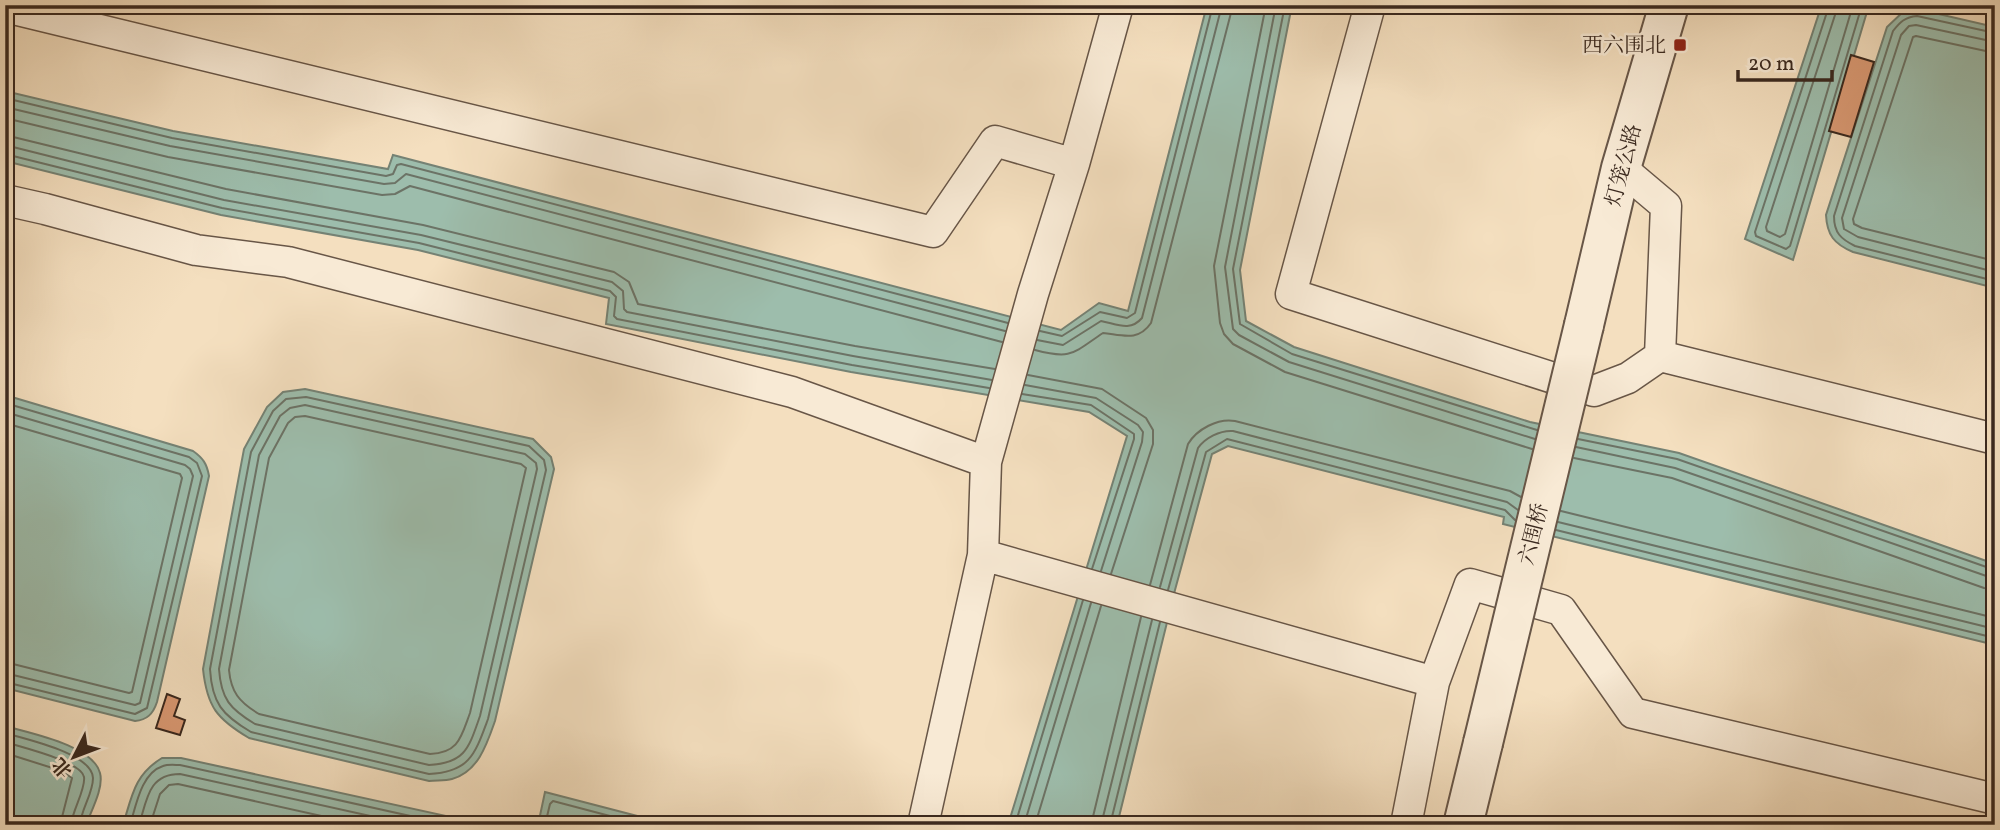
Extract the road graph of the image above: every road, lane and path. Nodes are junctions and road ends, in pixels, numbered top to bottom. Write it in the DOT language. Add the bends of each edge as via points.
graph roads {
  1 [pos="1118,5"];
  2 [pos="1370,5"];
  3 [pos="1669,5"];
  4 [pos="5,7"];
  5 [pos="1074,164"];
  6 [pos="1621,168"];
  7 [pos="5,201"];
  8 [pos="1584,325"];
  9 [pos="1660,356"];
  10 [pos="1995,439"];
  11 [pos="986,462"];
  12 [pos="983,555"];
  13 [pos="1434,682"];
  14 [pos="1995,799"];
  15 [pos="923,825"];
  16 [pos="1406,825"];
  17 [pos="1463,825"];
  1 -- 5 [label="street"];
  2 -- 9 [label="street" via="1291,294 1594,391 1628,378"];
  3 -- 6 [label="street, 灯笼公路"];
  4 -- 5 [label="street" via="933,232 995,141"];
  5 -- 11 [label="street"];
  6 -- 8 [label="street, 灯笼公路"];
  6 -- 9 [label="street" via="1666,206"];
  7 -- 11 [label="street" via="196,250 288,262 792,393"];
  8 -- 17 [label="street, 六围桥, bridge"];
  9 -- 10 [label="street"];
  11 -- 12 [label="street"];
  12 -- 13 [label="street"];
  12 -- 15 [label="street"];
  13 -- 14 [label="street" via="1470,584 1561,610 1633,713"];
  13 -- 16 [label="street"];
}
